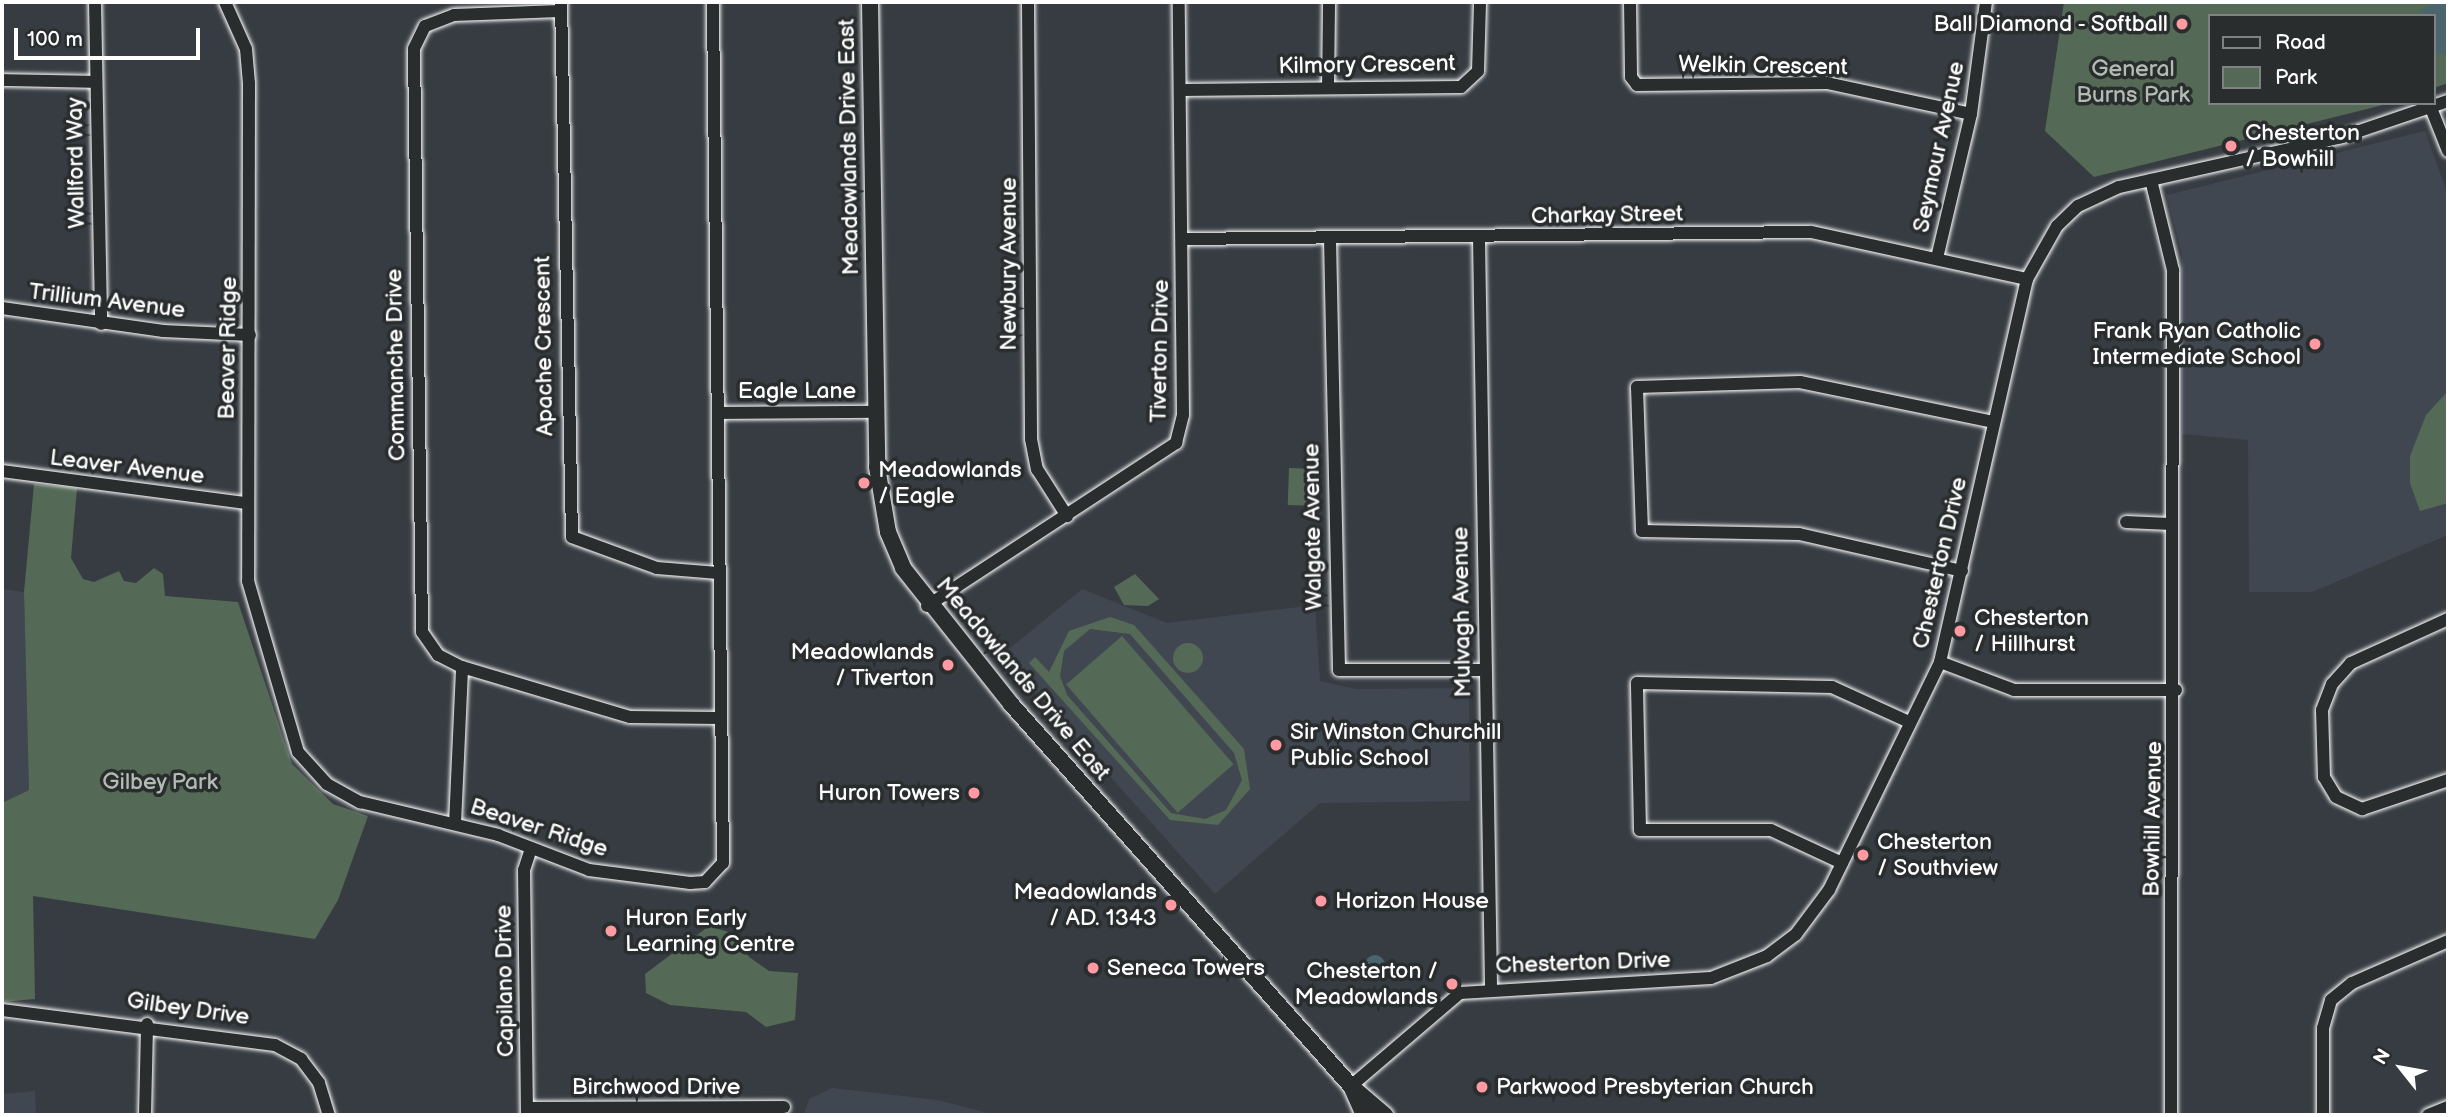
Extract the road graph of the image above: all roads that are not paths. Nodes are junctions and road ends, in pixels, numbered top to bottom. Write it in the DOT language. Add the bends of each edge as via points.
graph roads {
  1 [pos="95,2"];
  2 [pos="225,2"];
  3 [pos="713,2"];
  4 [pos="870,2"];
  5 [pos="1028,2"];
  6 [pos="1178,2"];
  7 [pos="1329,2"];
  8 [pos="1480,2"];
  9 [pos="1630,2"];
  10 [pos="1986,2"];
  11 [pos="561,7"];
  12 [pos="2,80"];
  13 [pos="95,82"];
  14 [pos="1328,88"];
  15 [pos="1181,90"];
  16 [pos="2448,101"];
  17 [pos="2431,108"];
  18 [pos="1971,114"];
  19 [pos="2448,151"];
  20 [pos="2151,180"];
  21 [pos="1479,238"];
  22 [pos="1182,239"];
  23 [pos="1330,239"];
  24 [pos="1937,258"];
  25 [pos="2027,279"];
  26 [pos="2,308"];
  27 [pos="101,324"];
  28 [pos="250,335"];
  29 [pos="875,412"];
  30 [pos="719,413"];
  31 [pos="1993,422"];
  32 [pos="2,471"];
  33 [pos="246,503"];
  34 [pos="1067,516"];
  35 [pos="2126,522"];
  36 [pos="2170,524"];
  37 [pos="1962,571"];
  38 [pos="718,573"];
  39 [pos="927,606"];
  40 [pos="2448,619"];
  41 [pos="1940,662"];
  42 [pos="461,667"];
  43 [pos="1483,670"];
  44 [pos="2176,690"];
  45 [pos="719,718"];
  46 [pos="1909,722"];
  47 [pos="2448,780"];
  48 [pos="455,824"];
  49 [pos="531,848"];
  50 [pos="1842,863"];
  51 [pos="2448,941"];
  52 [pos="1491,986"];
  53 [pos="2,1010"];
  54 [pos="147,1024"];
  55 [pos="1351,1086"];
  56 [pos="784,1107"];
  57 [pos="2448,1107"];
  58 [pos="527,1112"];
  59 [pos="145,1115"];
  60 [pos="329,1115"];
  61 [pos="1364,1115"];
  62 [pos="1385,1115"];
  63 [pos="2171,1115"];
  64 [pos="2323,1115"];
  65 [pos="2428,1115"];
  1 -- 13 [label="street, Wallford Way"];
  2 -- 28 [label="street, Beaver Ridge" via="246,49 249,83"];
  3 -- 30 [label="street, Beaver Ridge"];
  4 -- 29 [label="main road, Meadowlands Drive East"];
  5 -- 34 [label="street, Newbury Avenue" via="1031,439 1037,469"];
  6 -- 15 [label="street, Tiverton Drive"];
  7 -- 14 [label="street"];
  8 -- 14 [label="street, Kilmory Crescent" via="1480,55 1472,82 1445,89"];
  9 -- 18 [label="street, Welkin Crescent" via="1631,77 1637,85 1827,83"];
  10 -- 18 [label="street, Seymour Avenue"];
  11 -- 38 [label="street, Apache Crescent" via="572,537 656,568"];
  11 -- 42 [label="street, Commanche Drive" via="453,15 425,26 414,49 417,605 433,647"];
  12 -- 13 [label="street"];
  13 -- 27 [label="street, Wallford Way"];
  14 -- 15 [label="street, Kilmory Crescent"];
  15 -- 22 [label="street, Tiverton Drive"];
  16 -- 17 [label="street, Chesterton Drive"];
  17 -- 19 [label="street"];
  17 -- 20 [label="street, Chesterton Drive" via="2342,137"];
  18 -- 24 [label="street, Seymour Avenue"];
  20 -- 25 [label="street, Chesterton Drive" via="2078,206 2052,235"];
  20 -- 36 [label="street, Bowhill Avenue" via="2174,270"];
  21 -- 23 [label="street, Charkay Street"];
  21 -- 24 [label="street, Charkay Street" via="1811,232"];
  21 -- 43 [label="street, Mulvagh Avenue"];
  22 -- 23 [label="street, Charkay Street"];
  22 -- 34 [label="street, Tiverton Drive" via="1183,415 1176,443"];
  23 -- 43 [label="street, Walgate Avenue" via="1339,670"];
  24 -- 25 [label="street, Charkay Street"];
  25 -- 31 [label="street, Chesterton Drive"];
  26 -- 27 [label="street, Trillium Avenue"];
  27 -- 28 [label="street, Trillium Avenue"];
  28 -- 33 [label="street, Beaver Ridge"];
  29 -- 30 [label="street, Eagle Lane"];
  29 -- 39 [label="main road, Meadowlands Drive East" via="888,532"];
  30 -- 38 [label="street, Beaver Ridge"];
  31 -- 37 [label="street, Chesterton Drive"];
  31 -- 37 [label="street" via="1800,382 1637,387 1642,531 1798,534"];
  32 -- 33 [label="street, Leaver Avenue"];
  33 -- 48 [label="street, Beaver Ridge" via="252,606 291,736 306,765 345,797"];
  34 -- 39 [label="street, Tiverton Drive"];
  35 -- 36 [label="street"];
  36 -- 44 [label="street, Bowhill Avenue"];
  37 -- 41 [label="street, Chesterton Drive"];
  38 -- 45 [label="street, Beaver Ridge"];
  39 -- 55 [label="main road, Meadowlands Drive East"];
  40 -- 47 [label="street" via="2351,663 2332,684 2322,710 2325,777 2336,797 2362,809"];
  41 -- 44 [label="street" via="2014,690"];
  41 -- 46 [label="street, Chesterton Drive"];
  42 -- 45 [label="street, Commanche Drive" via="630,718"];
  42 -- 48 [label="street"];
  43 -- 52 [label="street, Mulvagh Avenue"];
  44 -- 63 [label="street, Bowhill Avenue"];
  45 -- 49 [label="street, Beaver Ridge" via="723,863 717,874 690,883 654,880 589,870"];
  46 -- 50 [label="street, Chesterton Drive"];
  46 -- 50 [label="street" via="1832,687 1637,683 1640,830 1772,830"];
  48 -- 49 [label="street, Beaver Ridge"];
  49 -- 58 [label="street, Capilano Drive" via="524,870"];
  50 -- 52 [label="street, Chesterton Drive" via="1796,934 1734,973 1617,986"];
  51 -- 64 [label="street" via="2352,983 2331,1000 2323,1028"];
  52 -- 55 [label="street, Chesterton Drive" via="1460,993 1434,1010"];
  53 -- 54 [label="street, Gilbey Drive"];
  54 -- 59 [label="street"];
  54 -- 60 [label="street, Gilbey Drive" via="275,1045 301,1059 319,1083"];
  55 -- 61 [label="main road, Meadowlands Drive East"];
  55 -- 62 [label="main road, Meadowlands Drive East"];
  56 -- 58 [label="street, Birchwood Drive"];
  57 -- 65 [label="street"];
}
